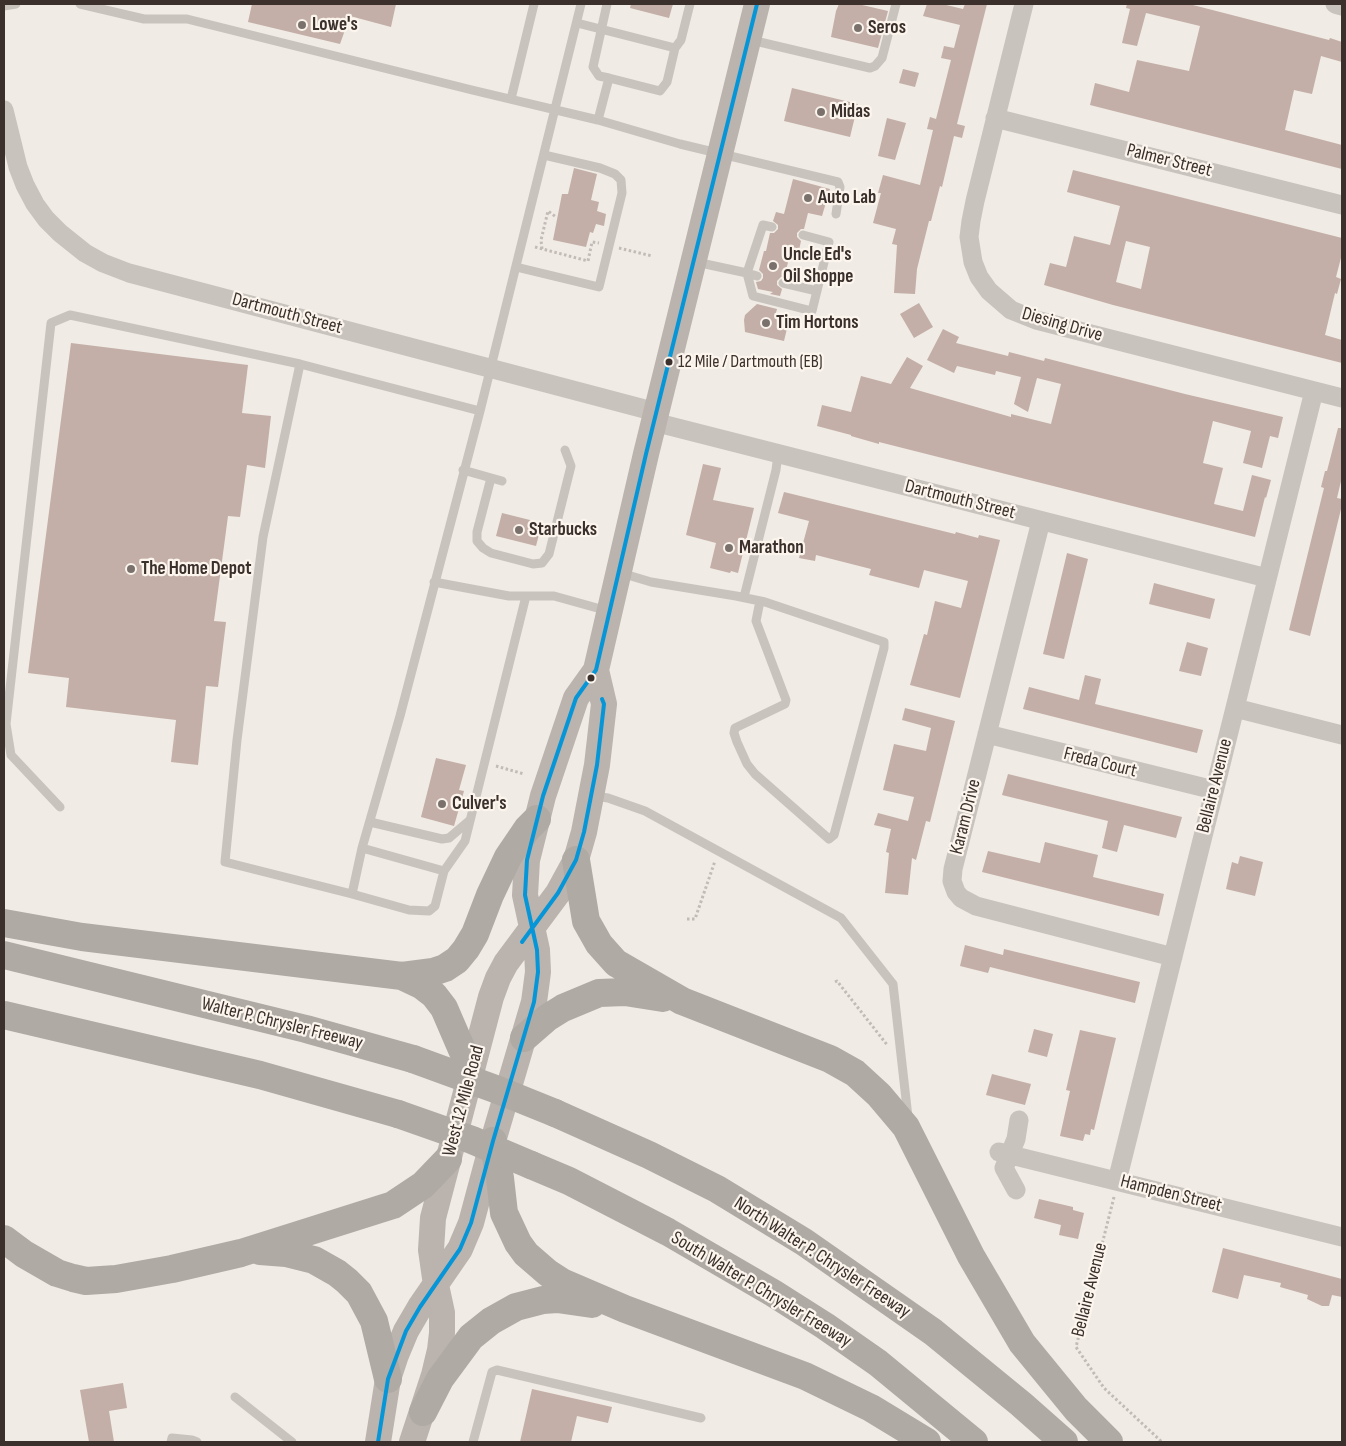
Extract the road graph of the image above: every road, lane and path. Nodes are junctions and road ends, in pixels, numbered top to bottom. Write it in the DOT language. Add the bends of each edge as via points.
graph roads {
  1 [pos="16,4"];
  2 [pos="80,4"];
  3 [pos="534,4"];
  4 [pos="582,4"];
  5 [pos="607,4"];
  6 [pos="690,4"];
  7 [pos="757,4"];
  8 [pos="896,4"];
  9 [pos="1024,4"];
  10 [pos="1335,4"];
  11 [pos="4,6"];
  12 [pos="1342,6"];
  13 [pos="577,23"];
  14 [pos="601,29"];
  15 [pos="748,39"];
  16 [pos="675,48"];
  17 [pos="609,78"];
  18 [pos="510,99"];
  19 [pos="4,110"];
  20 [pos="555,110"];
  21 [pos="995,118"];
  22 [pos="598,120"];
  23 [pos="720,153"];
  24 [pos="544,155"];
  25 [pos="1342,205"];
  26 [pos="836,214"];
  27 [pos="556,217"];
  28 [pos="772,227"];
  29 [pos="803,235"];
  30 [pos="600,243"];
  31 [pos="535,247"];
  32 [pos="616,247"];
  33 [pos="542,249"];
  34 [pos="652,256"];
  35 [pos="694,262"];
  36 [pos="516,267"];
  37 [pos="747,273"];
  38 [pos="757,276"];
  39 [pos="783,283"];
  40 [pos="817,291"];
  41 [pos="300,364"];
  42 [pos="490,368"];
  43 [pos="1314,391"];
  44 [pos="1342,398"];
  45 [pos="480,411"];
  46 [pos="655,417"];
  47 [pos="565,450"];
  48 [pos="778,454"];
  49 [pos="463,470"];
  50 [pos="491,478"];
  51 [pos="502,481"];
  52 [pos="1041,521"];
  53 [pos="618,572"];
  54 [pos="1267,578"];
  55 [pos="434,582"];
  56 [pos="526,596"];
  57 [pos="744,597"];
  58 [pos="760,601"];
  59 [pos="610,611"];
  60 [pos="596,670"];
  61 [pos="1234,708"];
  62 [pos="987,734"];
  63 [pos="1342,735"];
  64 [pos="490,765"];
  65 [pos="524,774"];
  66 [pos="1214,790"];
  67 [pos="591,796"];
  68 [pos="60,807"];
  69 [pos="537,819"];
  70 [pos="470,820"];
  71 [pos="370,822"];
  72 [pos="362,848"];
  73 [pos="718,851"];
  74 [pos="576,860"];
  75 [pos="444,871"];
  76 [pos="352,894"];
  77 [pos="687,919"];
  78 [pos="4,924"];
  79 [pos="532,928"];
  80 [pos="4,955"];
  81 [pos="1173,957"];
  82 [pos="402,976"];
  83 [pos="835,982"];
  84 [pos="682,1001"];
  85 [pos="14,1017"];
  86 [pos="524,1038"];
  87 [pos="902,1064"];
  88 [pos="469,1084"];
  89 [pos="555,1113"];
  90 [pos="1019,1120"];
  91 [pos="911,1136"];
  92 [pos="493,1140"];
  93 [pos="1004,1153"];
  94 [pos="448,1159"];
  95 [pos="1116,1188"];
  96 [pos="1016,1190"];
  97 [pos="1342,1237"];
  98 [pos="4,1239"];
  99 [pos="241,1253"];
  100 [pos="436,1285"];
  101 [pos="625,1309"];
  102 [pos="388,1379"];
  103 [pos="235,1397"];
  104 [pos="422,1412"];
  105 [pos="701,1418"];
  106 [pos="171,1442"];
  107 [pos="197,1442"];
  108 [pos="292,1442"];
  109 [pos="378,1442"];
  110 [pos="412,1442"];
  111 [pos="473,1442"];
  112 [pos="927,1442"];
  113 [pos="974,1442"];
  114 [pos="1064,1442"];
  115 [pos="1109,1442"];
  116 [pos="1162,1442"];
  1 -- 11 [label="lane"];
  2 -- 18 [label="lane" via="144,20 187,19"];
  3 -- 18 [label="lane"];
  4 -- 13 [label="lane"];
  5 -- 14 [label="lane"];
  6 -- 16 [label="lane" via="681,40"];
  7 -- 15 [label="main road, West 12 Mile Road"];
  8 -- 15 [label="lane" via="882,58 870,68"];
  9 -- 21 [label="street, Diesing Drive"];
  10 -- 12 [label="street"];
  13 -- 14 [label="lane"];
  13 -- 20 [label="lane"];
  14 -- 16 [label="lane"];
  14 -- 17 [label="lane" via="593,67 599,76"];
  15 -- 23 [label="main road, West 12 Mile Road"];
  16 -- 17 [label="lane" via="667,82 660,91"];
  17 -- 22 [label="lane"];
  18 -- 20 [label="lane"];
  19 -- 42 [label="street, Dartmouth Street" via="18,167 35,204 60,233 97,260 129,273"];
  20 -- 22 [label="lane"];
  20 -- 24 [label="lane"];
  21 -- 25 [label="street, Palmer Street"];
  21 -- 43 [label="street, Diesing Drive" via="969,237 979,276 1001,302 1011,310 1036,320"];
  22 -- 23 [label="lane"];
  23 -- 26 [label="lane" via="838,182"];
  23 -- 35 [label="main road, West 12 Mile Road"];
  24 -- 36 [label="lane"];
  24 -- 36 [label="lane" via="600,168 622,180 622,193 599,286"];
  27 -- 33 [label="path" via="548,211"];
  28 -- 37 [label="lane" via="763,225"];
  29 -- 40 [label="lane" via="829,242"];
  30 -- 33 [label="path" via="592,242 588,260"];
  31 -- 33 [label="path"];
  32 -- 34 [label="path"];
  35 -- 37 [label="lane"];
  35 -- 46 [label="main road, West 12 Mile Road"];
  36 -- 42 [label="lane"];
  37 -- 38 [label="lane"];
  37 -- 40 [label="lane" via="753,296 812,310"];
  39 -- 40 [label="lane"];
  41 -- 45 [label="lane"];
  41 -- 68 [label="lane" via="70,315 51,323 6,724 11,755"];
  41 -- 76 [label="lane" via="263,537 225,862"];
  42 -- 45 [label="lane"];
  42 -- 46 [label="street, Dartmouth Street"];
  43 -- 44 [label="street, Diesing Drive"];
  43 -- 54 [label="street, Bellaire Avenue"];
  45 -- 49 [label="lane"];
  46 -- 48 [label="street, Dartmouth Street"];
  46 -- 53 [label="main road, West 12 Mile Road"];
  47 -- 50 [label="lane" via="571,466 549,554 542,563 532,564 491,553 477,541"];
  48 -- 52 [label="street, Dartmouth Street"];
  48 -- 57 [label="lane"];
  49 -- 50 [label="lane"];
  49 -- 55 [label="lane"];
  50 -- 51 [label="lane"];
  52 -- 54 [label="street, Dartmouth Street"];
  52 -- 62 [label="street, Karam Drive"];
  53 -- 57 [label="lane" via="651,582"];
  53 -- 59 [label="main road, West 12 Mile Road"];
  54 -- 61 [label="street, Bellaire Avenue"];
  55 -- 56 [label="lane" via="509,596"];
  55 -- 71 [label="lane"];
  56 -- 59 [label="lane" via="554,596"];
  56 -- 70 [label="lane"];
  57 -- 58 [label="lane"];
  58 -- 58 [label="lane" via="884,642 834,835 829,838 755,774 747,764 734,733 735,728 785,704 786,700 756,621"];
  59 -- 60 [label="main road, West 12 Mile Road"];
  60 -- 67 [label="main road, West 12 Mile Road" via="604,704"];
  60 -- 69 [label="main road, West 12 Mile Road" via="576,698"];
  61 -- 63 [label="street"];
  61 -- 66 [label="street, Bellaire Avenue"];
  62 -- 66 [label="street, Freda Court"];
  62 -- 81 [label="street, Karam Drive" via="953,869 952,880 961,898 976,906"];
  64 -- 65 [label="path"];
  66 -- 81 [label="street, Bellaire Avenue"];
  67 -- 73 [label="lane" via="608,798 645,811"];
  67 -- 74 [label="main road, West 12 Mile Road"];
  69 -- 79 [label="main road, West 12 Mile Road" via="527,860 525,895"];
  69 -- 82 [label="highway" via="508,857 466,949 445,968"];
  70 -- 71 [label="lane" via="449,838 442,839"];
  70 -- 75 [label="lane" via="465,841"];
  71 -- 72 [label="lane"];
  72 -- 75 [label="lane"];
  72 -- 76 [label="lane"];
  73 -- 77 [label="path" via="695,919"];
  73 -- 87 [label="lane" via="841,918 893,984"];
  74 -- 79 [label="main road, West 12 Mile Road" via="558,893"];
  74 -- 84 [label="highway" via="586,921 599,944 616,962"];
  75 -- 76 [label="lane" via="435,906 429,911 409,910"];
  78 -- 82 [label="highway" via="82,937"];
  79 -- 86 [label="main road, West 12 Mile Road" via="538,972"];
  79 -- 88 [label="main road, West 12 Mile Road" via="506,963 490,997"];
  80 -- 89 [label="highway, Walter P. Chrysler Freeway, bridge" via="306,1029 413,1059"];
  81 -- 95 [label="street, Bellaire Avenue"];
  82 -- 88 [label="highway" via="421,985 444,1008 466,1059"];
  83 -- 87 [label="path"];
  84 -- 86 [label="highway" via="625,992 599,993 546,1018"];
  84 -- 91 [label="highway" via="830,1059 855,1073 879,1095"];
  85 -- 113 [label="highway, South Walter P. Chrysler Freeway, bridge" via="260,1074 398,1114 472,1140 570,1181 668,1232 825,1326 878,1363"];
  86 -- 92 [label="main road, West 12 Mile Road"];
  87 -- 91 [label="lane"];
  88 -- 94 [label="main road, West 12 Mile Road"];
  89 -- 114 [label="highway, North Walter P. Chrysler Freeway" via="716,1189 804,1242 933,1332"];
  90 -- 93 [label="street" via="1016,1139"];
  91 -- 115 [label="highway" via="971,1256 1022,1343 1076,1409"];
  92 -- 100 [label="main road, West 12 Mile Road" via="471,1223 460,1249"];
  92 -- 101 [label="highway" via="504,1213 526,1254 562,1282"];
  93 -- 95 [label="street, Hampden Street"];
  93 -- 96 [label="street" via="1004,1168"];
  94 -- 99 [label="highway" via="423,1185 393,1205"];
  94 -- 100 [label="main road, West 12 Mile Road" via="433,1218 431,1250"];
  95 -- 97 [label="street, Hampden Street"];
  95 -- 116 [label="path, Bellaire Avenue" via="1076,1346 1104,1388"];
  98 -- 99 [label="highway" via="57,1273 86,1281 172,1269"];
  99 -- 102 [label="highway" via="262,1251 302,1257 325,1265 347,1281 359,1293 374,1321"];
  100 -- 102 [label="main road, West 12 Mile Road" via="406,1332"];
  100 -- 104 [label="main road, West 12 Mile Road" via="442,1313 440,1350"];
  101 -- 104 [label="highway" via="557,1300 528,1303 503,1313 471,1337 440,1379"];
  101 -- 112 [label="highway" via="805,1376 871,1408"];
  102 -- 109 [label="main road, West 12 Mile Road"];
  103 -- 108 [label="lane"];
  104 -- 110 [label="main road, West 12 Mile Road"];
  105 -- 111 [label="lane" via="497,1370 492,1372"];
  106 -- 107 [label="lane" via="172,1438"];
}
